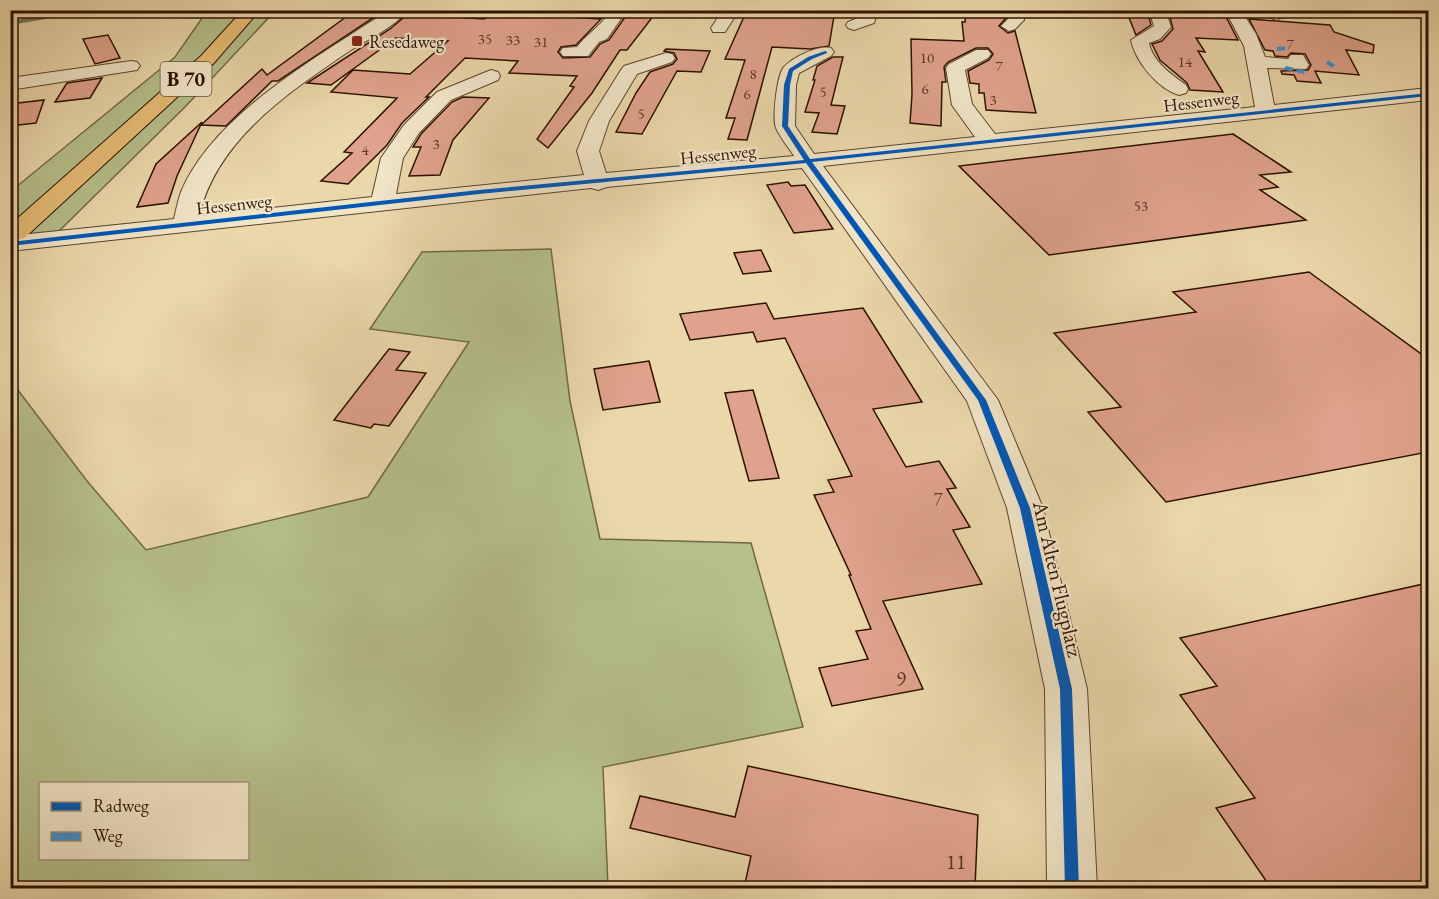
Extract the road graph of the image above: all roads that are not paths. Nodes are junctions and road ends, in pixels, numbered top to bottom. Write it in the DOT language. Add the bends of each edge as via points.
graph roads {
  1 [pos="400,10"];
  2 [pos="567,10"];
  3 [pos="731,10"];
  4 [pos="870,10"];
  5 [pos="1157,10"];
  6 [pos="1233,10"];
  7 [pos="251,12"];
  8 [pos="619,12"];
  9 [pos="854,26"];
  10 [pos="720,28"];
  11 [pos="569,52"];
  12 [pos="825,52"];
  13 [pos="982,54"];
  14 [pos="666,58"];
  15 [pos="1297,59"];
  16 [pos="1259,62"];
  17 [pos="131,66"];
  18 [pos="491,76"];
  19 [pos="10,84"];
  20 [pos="1179,88"];
  21 [pos="1428,94"];
  22 [pos="1265,110"];
  23 [pos="990,142"];
  24 [pos="808,161"];
  25 [pos="598,183"];
  26 [pos="382,204"];
  27 [pos="184,226"];
  28 [pos="10,238"];
  29 [pos="10,244"];
  30 [pos="1072,888"];
  1 -- 27 [label="street" via="305,74 239,126 197,181"];
  2 -- 8 [label="street"];
  3 -- 10 [label="street"];
  4 -- 9 [label="street" via="868,20"];
  5 -- 20 [label="street" via="1163,27 1140,39 1141,46 1155,67"];
  6 -- 16 [label="street"];
  7 -- 28 [label="main road, B 70" via="207,60"];
  8 -- 11 [label="street" via="582,52"];
  12 -- 24 [label="street, Am Alten Flugplatz" via="791,70 787,85 785,126"];
  13 -- 23 [label="street" via="955,68 962,105"];
  14 -- 25 [label="street" via="630,70 599,121 588,151"];
  15 -- 16 [label="street" via="1300,65"];
  16 -- 22 [label="street"];
  17 -- 19 [label="street"];
  18 -- 26 [label="street" via="444,96 411,129 392,158"];
  21 -- 22 [label="street, Hessenweg"];
  22 -- 23 [label="street, Hessenweg"];
  23 -- 24 [label="street, Hessenweg"];
  24 -- 25 [label="street, Hessenweg"];
  24 -- 30 [label="street, Am Alten Flugplatz" via="982,400 1025,508 1066,689"];
  25 -- 26 [label="street, Hessenweg"];
  26 -- 27 [label="street, Hessenweg"];
  27 -- 29 [label="street, Hessenweg"];
}
